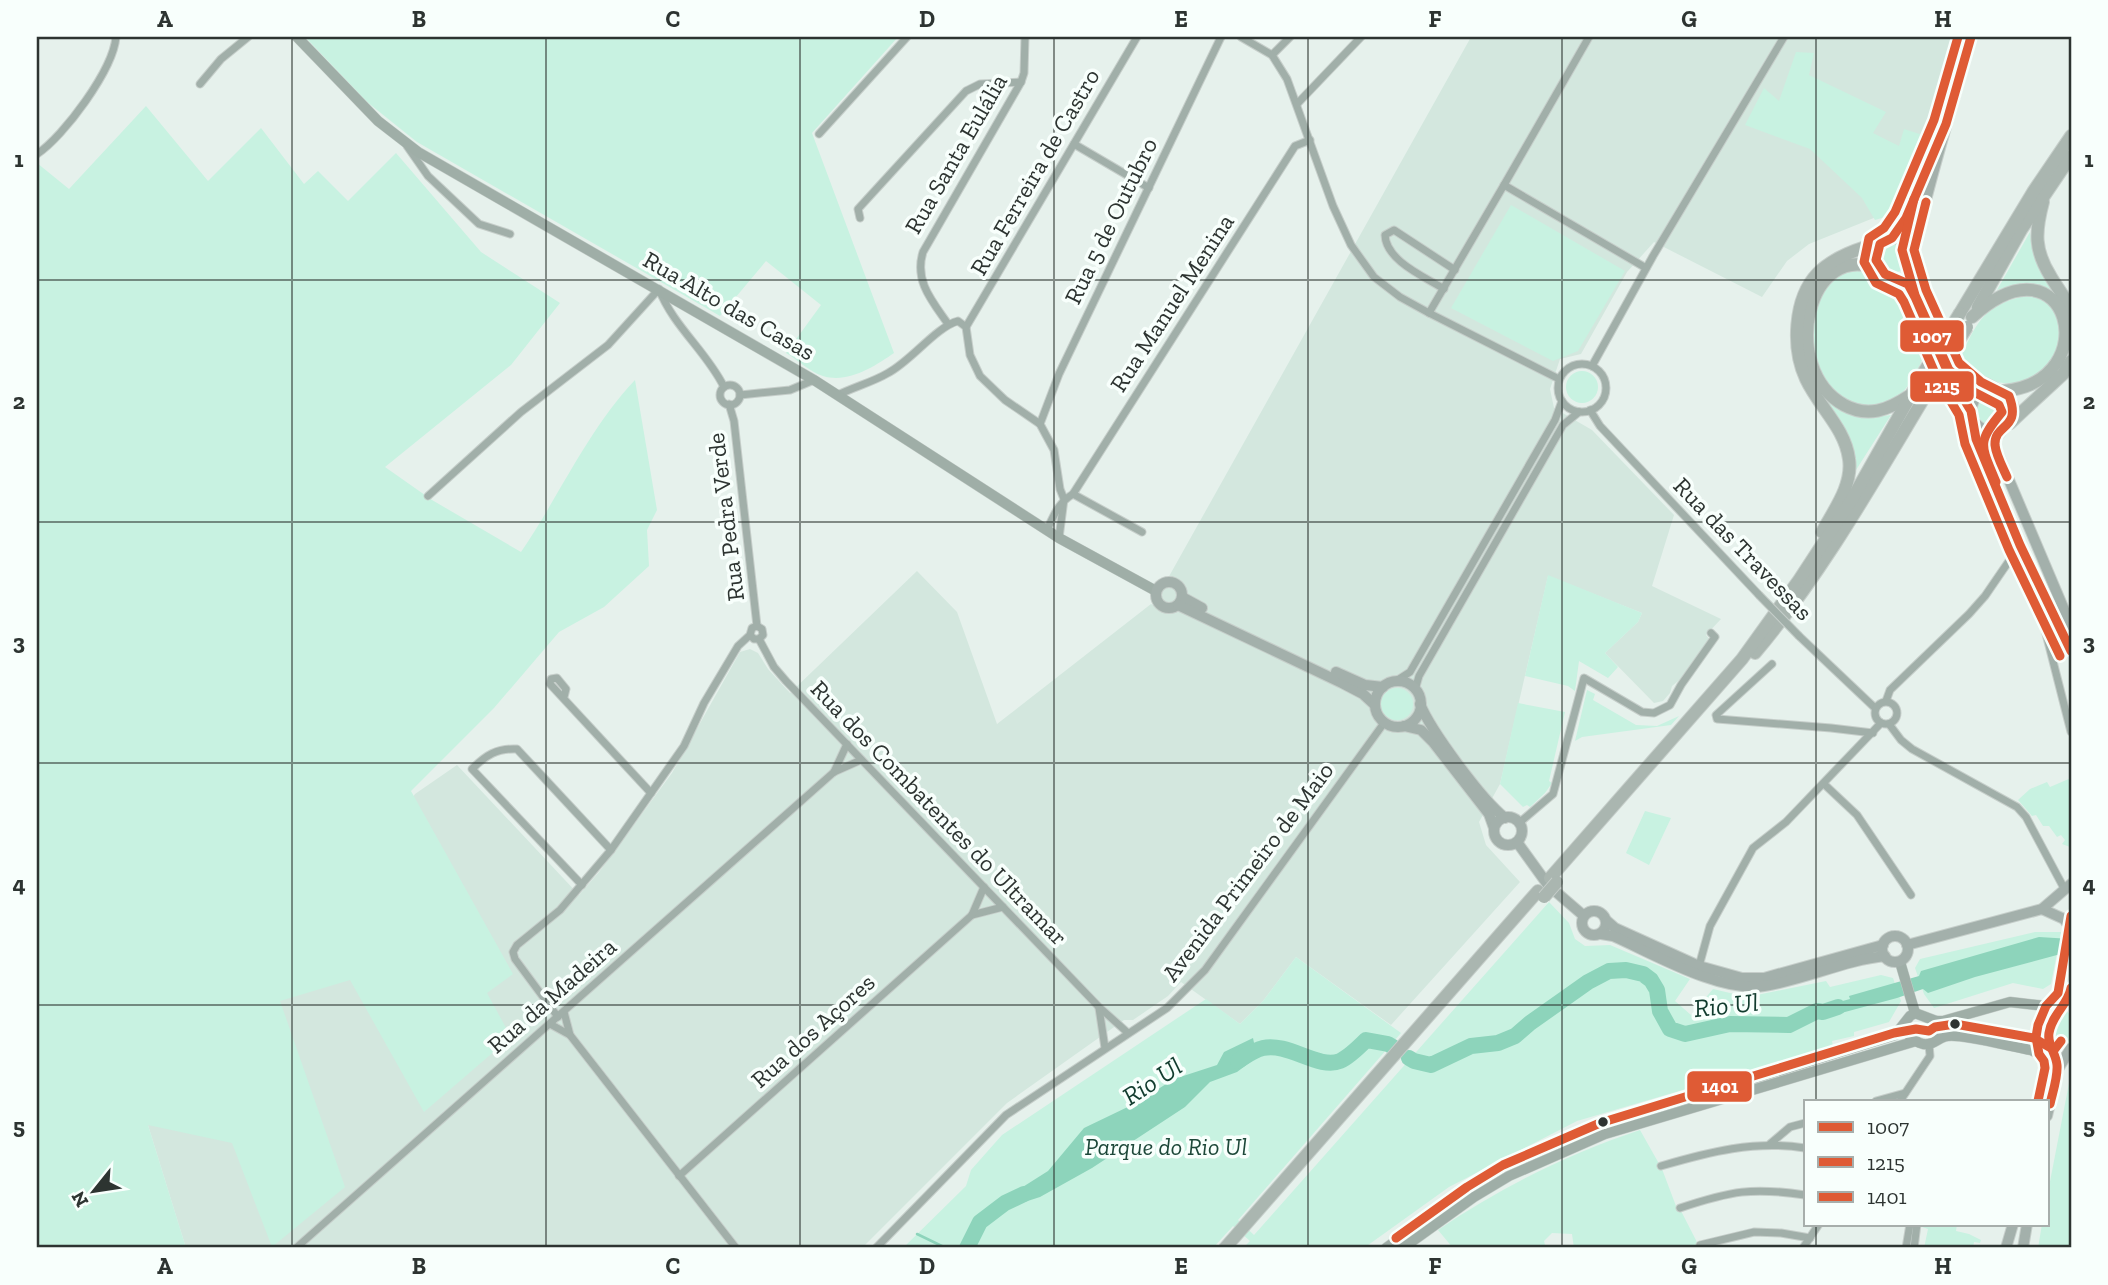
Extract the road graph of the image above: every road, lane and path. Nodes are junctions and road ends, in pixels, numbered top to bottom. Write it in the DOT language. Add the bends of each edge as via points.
graph roads {
  1 [pos="117,37"];
  2 [pos="248,37"];
  3 [pos="297,37"];
  4 [pos="907,37"];
  5 [pos="1025,37"];
  6 [pos="1137,37"];
  7 [pos="1221,37"];
  8 [pos="1241,37"];
  9 [pos="1290,37"];
  10 [pos="1361,37"];
  11 [pos="1589,37"];
  12 [pos="1784,37"];
  13 [pos="1971,37"];
  14 [pos="1272,55"];
  15 [pos="1021,82"];
  16 [pos="200,84"];
  17 [pos="1297,104"];
  18 [pos="1946,124"];
  19 [pos="818,134"];
  20 [pos="2071,136"];
  21 [pos="1310,140"];
  22 [pos="405,143"];
  23 [pos="1074,144"];
  24 [pos="37,155"];
  25 [pos="2071,156"];
  26 [pos="1504,185"];
  27 [pos="1149,188"];
  28 [pos="2044,196"];
  29 [pos="860,218"];
  30 [pos="510,233"];
  31 [pos="1886,241"];
  32 [pos="1914,254"];
  33 [pos="1646,268"];
  34 [pos="1455,270"];
  35 [pos="1880,270"];
  36 [pos="1895,277"];
  37 [pos="659,289"];
  38 [pos="1444,289"];
  39 [pos="2071,311"];
  40 [pos="1429,313"];
  41 [pos="1966,319"];
  42 [pos="948,324"];
  43 [pos="967,327"];
  44 [pos="2071,361"];
  45 [pos="1592,366"];
  46 [pos="1559,379"];
  47 [pos="814,380"];
  48 [pos="724,387"];
  49 [pos="2000,390"];
  50 [pos="1912,394"];
  51 [pos="740,395"];
  52 [pos="838,395"];
  53 [pos="1562,401"];
  54 [pos="729,404"];
  55 [pos="1579,411"];
  56 [pos="1590,411"];
  57 [pos="1971,411"];
  58 [pos="1975,422"];
  59 [pos="1040,424"];
  60 [pos="2007,426"];
  61 [pos="1073,494"];
  62 [pos="428,496"];
  63 [pos="1064,499"];
  64 [pos="1047,530"];
  65 [pos="1142,532"];
  66 [pos="1059,538"];
  67 [pos="2020,545"];
  68 [pos="1156,591"];
  69 [pos="1784,599"];
  70 [pos="1180,601"];
  71 [pos="2042,618"];
  72 [pos="757,626"];
  73 [pos="2071,626"];
  74 [pos="1711,633"];
  75 [pos="750,635"];
  76 [pos="759,639"];
  77 [pos="2071,651"];
  78 [pos="1772,664"];
  79 [pos="1396,681"];
  80 [pos="1383,687"];
  81 [pos="1415,690"];
  82 [pos="564,697"];
  83 [pos="1886,701"];
  84 [pos="1420,704"];
  85 [pos="1375,705"];
  86 [pos="1875,708"];
  87 [pos="1384,723"];
  88 [pos="1885,723"];
  89 [pos="1404,726"];
  90 [pos="2071,732"];
  91 [pos="1873,733"];
  92 [pos="847,744"];
  93 [pos="861,760"];
  94 [pos="834,772"];
  95 [pos="1824,784"];
  96 [pos="651,793"];
  97 [pos="1505,818"];
  98 [pos="1519,823"];
  99 [pos="1494,828"];
  100 [pos="1517,842"];
  101 [pos="611,850"];
  102 [pos="1554,880"];
  103 [pos="582,885"];
  104 [pos="984,887"];
  105 [pos="2068,887"];
  106 [pos="1541,894"];
  107 [pos="1911,895"];
  108 [pos="1003,907"];
  109 [pos="2042,909"];
  110 [pos="972,915"];
  111 [pos="1584,916"];
  112 [pos="1607,921"];
  113 [pos="2070,921"];
  114 [pos="1601,934"];
  115 [pos="1907,945"];
  116 [pos="1884,950"];
  117 [pos="1899,962"];
  118 [pos="1699,966"];
  119 [pos="2071,1001"];
  120 [pos="2050,1003"];
  121 [pos="1099,1007"];
  122 [pos="1915,1013"];
  123 [pos="561,1014"];
  124 [pos="1936,1021"];
  125 [pos="550,1024"];
  126 [pos="1905,1025"];
  127 [pos="1128,1033"];
  128 [pos="570,1035"];
  129 [pos="1939,1039"];
  130 [pos="1916,1041"];
  131 [pos="1928,1044"];
  132 [pos="1105,1048"];
  133 [pos="2071,1048"];
  134 [pos="2042,1058"];
  135 [pos="2063,1060"];
  136 [pos="1905,1093"];
  137 [pos="1880,1100"];
  138 [pos="1901,1100"];
  139 [pos="2038,1100"];
  140 [pos="2048,1109"];
  141 [pos="1804,1123"];
  142 [pos="1770,1144"];
  143 [pos="1804,1148"];
  144 [pos="1661,1166"];
  145 [pos="679,1176"];
  146 [pos="1804,1195"];
  147 [pos="1680,1208"];
  148 [pos="1818,1226"];
  149 [pos="1910,1226"];
  150 [pos="1917,1226"];
  151 [pos="2012,1226"];
  152 [pos="2027,1226"];
  153 [pos="1810,1238"];
  154 [pos="1699,1245"];
  155 [pos="296,1248"];
  156 [pos="736,1248"];
  157 [pos="876,1248"];
  158 [pos="1225,1248"];
  159 [pos="1233,1248"];
  160 [pos="1386,1248"];
  161 [pos="1403,1248"];
  162 [pos="1803,1248"];
  163 [pos="1906,1248"];
  164 [pos="1914,1248"];
  165 [pos="2006,1248"];
  166 [pos="2023,1248"];
  1 -- 24 [label="street" via="109,61 73,118"];
  2 -- 16 [label="street"];
  3 -- 22 [label="main road, Rua Alto das Casas" via="365,109"];
  4 -- 19 [label="street"];
  5 -- 15 [label="street, Rua Santa Eulália"];
  6 -- 23 [label="street, Rua Ferreira de Castro"];
  7 -- 27 [label="street, Rua 5 de Outubro"];
  8 -- 14 [label="street"];
  9 -- 14 [label="street"];
  10 -- 17 [label="street"];
  11 -- 26 [label="street"];
  12 -- 33 [label="street"];
  13 -- 18 [label="main road"];
  14 -- 17 [label="street"];
  15 -- 29 [label="street" via="980,84 966,92 858,209"];
  15 -- 42 [label="street, Rua Santa Eulália" via="919,264 928,296"];
  17 -- 21 [label="street"];
  18 -- 31 [label="main road" via="1906,219"];
  18 -- 32 [label="main road"];
  20 -- 41 [label="highway" via="2033,192"];
  21 -- 40 [label="street" via="1332,206 1351,245 1374,277"];
  21 -- 61 [label="street, Rua Manuel Menina" via="1295,146"];
  22 -- 30 [label="street" via="428,176 479,224"];
  22 -- 37 [label="main road, Rua Alto das Casas"];
  23 -- 27 [label="street"];
  23 -- 43 [label="street, Rua Ferreira de Castro"];
  25 -- 28 [label="highway"];
  26 -- 33 [label="street"];
  26 -- 34 [label="street"];
  27 -- 59 [label="street, Rua 5 de Outubro" via="1059,374"];
  28 -- 39 [label="highway" via="2036,233 2039,253"];
  28 -- 41 [label="highway"];
  31 -- 32 [label="main road" via="1905,240"];
  31 -- 35 [label="main road" via="1876,260"];
  31 -- 69 [label="highway" via="1835,260 1817,274 1797,322 1797,347 1805,377 1846,444 1850,471 1839,502"];
  32 -- 36 [label="main road" via="1911,270"];
  32 -- 49 [label="main road" via="1959,363 1981,382"];
  33 -- 45 [label="street"];
  34 -- 38 [label="street"];
  34 -- 38 [label="street" via="1394,230 1385,235 1389,247 1408,267"];
  35 -- 36 [label="main road"];
  35 -- 50 [label="highway" via="1860,263 1840,269 1825,281 1807,323 1807,345 1821,387 1848,407 1880,412"];
  36 -- 57 [label="main road" via="1908,284"];
  37 -- 47 [label="main road, Rua Alto das Casas"];
  37 -- 48 [label="street"];
  37 -- 62 [label="street" via="608,345 521,412"];
  38 -- 40 [label="street"];
  40 -- 46 [label="street"];
  41 -- 49 [label="highway" via="2002,295 2026,289 2048,295 2064,315 2067,343 2056,366 2028,385"];
  41 -- 50 [label="highway, bridge"];
  41 -- 102 [label="highway, bridge" via="1930,388 1803,594"];
  42 -- 43 [label="street" via="958,321"];
  42 -- 52 [label="street" via="888,374"];
  43 -- 59 [label="street" via="970,355 980,376"];
  44 -- 60 [label="highway"];
  45 -- 46 [label="street" via="1570,367"];
  45 -- 56 [label="street" via="1602,375 1606,389 1601,403"];
  46 -- 53 [label="street"];
  47 -- 51 [label="street" via="790,390"];
  47 -- 52 [label="main road, Rua Alto das Casas"];
  48 -- 51 [label="street" via="736,387"];
  48 -- 54 [label="street" via="722,399"];
  49 -- 57 [label="main road" via="1984,390 1974,398"];
  49 -- 60 [label="main road" via="2009,396 2014,409"];
  50 -- 69 [label="highway" via="1852,499"];
  51 -- 54 [label="street" via="736,403"];
  52 -- 64 [label="main road, Rua Alto das Casas"];
  53 -- 55 [label="street"];
  53 -- 79 [label="street" via="1410,672"];
  54 -- 72 [label="street, Rua Pedra Verde"];
  55 -- 56 [label="street"];
  55 -- 81 [label="street" via="1563,425"];
  56 -- 86 [label="street, Rua das Travessas, bridge" via="1798,636"];
  57 -- 58 [label="main road"];
  58 -- 60 [label="main road" via="1985,431"];
  58 -- 67 [label="main road" via="1976,439"];
  59 -- 63 [label="street" via="1054,450"];
  60 -- 73 [label="main road" via="1996,439 1999,458"];
  61 -- 63 [label="street"];
  61 -- 65 [label="street"];
  63 -- 64 [label="street"];
  63 -- 66 [label="street"];
  64 -- 66 [label="main road, Rua Alto das Casas"];
  66 -- 68 [label="main road, Rua Alto das Casas"];
  67 -- 77 [label="main road"];
  67 -- 83 [label="street" via="1985,596 1890,690"];
  68 -- 70 [label="main road" via="1162,606 1170,608"];
  68 -- 70 [label="main road" via="1162,584 1174,583 1180,589"];
  69 -- 102 [label="highway" via="1733,671"];
  70 -- 80 [label="main road" via="1345,677"];
  70 -- 85 [label="main road" via="1363,694"];
  71 -- 90 [label="street"];
  72 -- 75 [label="street"];
  72 -- 76 [label="street" via="763,632"];
  74 -- 98 [label="street" via="1715,637 1670,705 1654,713 1642,712 1584,678 1553,794"];
  75 -- 76 [label="street"];
  75 -- 96 [label="street" via="738,646 684,746"];
  76 -- 92 [label="street, Rua dos Combatentes do Ultramar" via="775,667"];
  78 -- 91 [label="street" via="1716,715 1717,719"];
  79 -- 80 [label="main road"];
  79 -- 81 [label="main road"];
  80 -- 85 [label="main road"];
  81 -- 84 [label="main road"];
  82 -- 96 [label="street"];
  83 -- 86 [label="street"];
  83 -- 88 [label="street" via="1897,711 1895,719"];
  84 -- 89 [label="main road" via="1416,718"];
  84 -- 97 [label="main road" via="1426,719"];
  85 -- 87 [label="main road"];
  86 -- 88 [label="street" via="1874,715"];
  87 -- 89 [label="main road"];
  87 -- 127 [label="street, Avenida Primeiro de Maio" via="1205,970 1167,1008"];
  88 -- 91 [label="street"];
  88 -- 105 [label="street" via="1912,749 2017,807"];
  89 -- 99 [label="main road" via="1421,730 1433,742 1489,814"];
  91 -- 95 [label="street"];
  92 -- 93 [label="street, Rua dos Combatentes do Ultramar"];
  92 -- 94 [label="street, Rua da Madeira"];
  93 -- 94 [label="street, Rua da Madeira"];
  93 -- 104 [label="street, Rua dos Combatentes do Ultramar"];
  94 -- 123 [label="street, Rua da Madeira"];
  95 -- 107 [label="street" via="1857,815"];
  95 -- 118 [label="street" via="1754,848 1710,926"];
  96 -- 101 [label="street"];
  97 -- 98 [label="main road"];
  97 -- 99 [label="main road"];
  98 -- 100 [label="main road"];
  99 -- 100 [label="main road" via="1500,843"];
  100 -- 111 [label="main road" via="1548,885"];
  101 -- 103 [label="street"];
  101 -- 103 [label="street" via="517,749 485,755 472,769"];
  102 -- 106 [label="highway"];
  103 -- 123 [label="street" via="513,952"];
  104 -- 108 [label="street, Rua dos Combatentes do Ultramar"];
  104 -- 110 [label="street, Rua dos Açores"];
  105 -- 109 [label="main road"];
  106 -- 158 [label="highway"];
  106 -- 159 [label="highway"];
  108 -- 110 [label="street, Rua dos Açores"];
  108 -- 121 [label="street, Rua dos Combatentes do Ultramar"];
  109 -- 113 [label="main road"];
  109 -- 115 [label="main road"];
  110 -- 145 [label="street, Rua dos Açores"];
  111 -- 112 [label="main road" via="1597,911"];
  111 -- 114 [label="main road" via="1587,933"];
  112 -- 114 [label="main road"];
  112 -- 118 [label="main road"];
  113 -- 120 [label="main road" via="2057,993"];
  114 -- 116 [label="main road" via="1741,987 1764,986"];
  115 -- 116 [label="main road" via="1902,938 1893,937"];
  115 -- 117 [label="main road" via="1906,957"];
  116 -- 117 [label="main road" via="1891,962"];
  116 -- 118 [label="main road" via="1764,978 1742,978"];
  117 -- 122 [label="main road"];
  119 -- 120 [label="main road"];
  120 -- 124 [label="main road" via="2010,1002"];
  120 -- 134 [label="main road" via="2036,1037"];
  121 -- 127 [label="street, Rua dos Combatentes do Ultramar"];
  121 -- 132 [label="street"];
  122 -- 124 [label="main road"];
  122 -- 126 [label="main road"];
  123 -- 125 [label="street, Rua da Madeira"];
  123 -- 128 [label="street"];
  124 -- 129 [label="main road"];
  125 -- 128 [label="street"];
  125 -- 155 [label="street, Rua da Madeira"];
  126 -- 130 [label="main road"];
  126 -- 160 [label="main road" via="1895,1035 1602,1125 1504,1167"];
  127 -- 132 [label="street, Avenida Primeiro de Maio"];
  128 -- 145 [label="street"];
  129 -- 131 [label="main road"];
  129 -- 134 [label="main road" via="1954,1036 2031,1050"];
  130 -- 131 [label="main road"];
  130 -- 161 [label="main road" via="1605,1134 1509,1176"];
  131 -- 136 [label="street" via="1930,1056"];
  132 -- 157 [label="street, Avenida Primeiro de Maio" via="1006,1115"];
  133 -- 135 [label="main road"];
  134 -- 135 [label="main road" via="2053,1063"];
  134 -- 139 [label="main road"];
  135 -- 140 [label="main road"];
  136 -- 137 [label="street"];
  136 -- 138 [label="street"];
  141 -- 142 [label="street" via="1790,1127"];
  142 -- 143 [label="street"];
  142 -- 144 [label="street" via="1721,1149"];
  145 -- 156 [label="street"];
  146 -- 147 [label="street" via="1745,1190"];
  148 -- 153 [label="street"];
  149 -- 163 [label="street"];
  150 -- 164 [label="street"];
  151 -- 165 [label="main road"];
  152 -- 166 [label="main road"];
  153 -- 154 [label="street" via="1754,1232"];
  153 -- 162 [label="street"];
}
